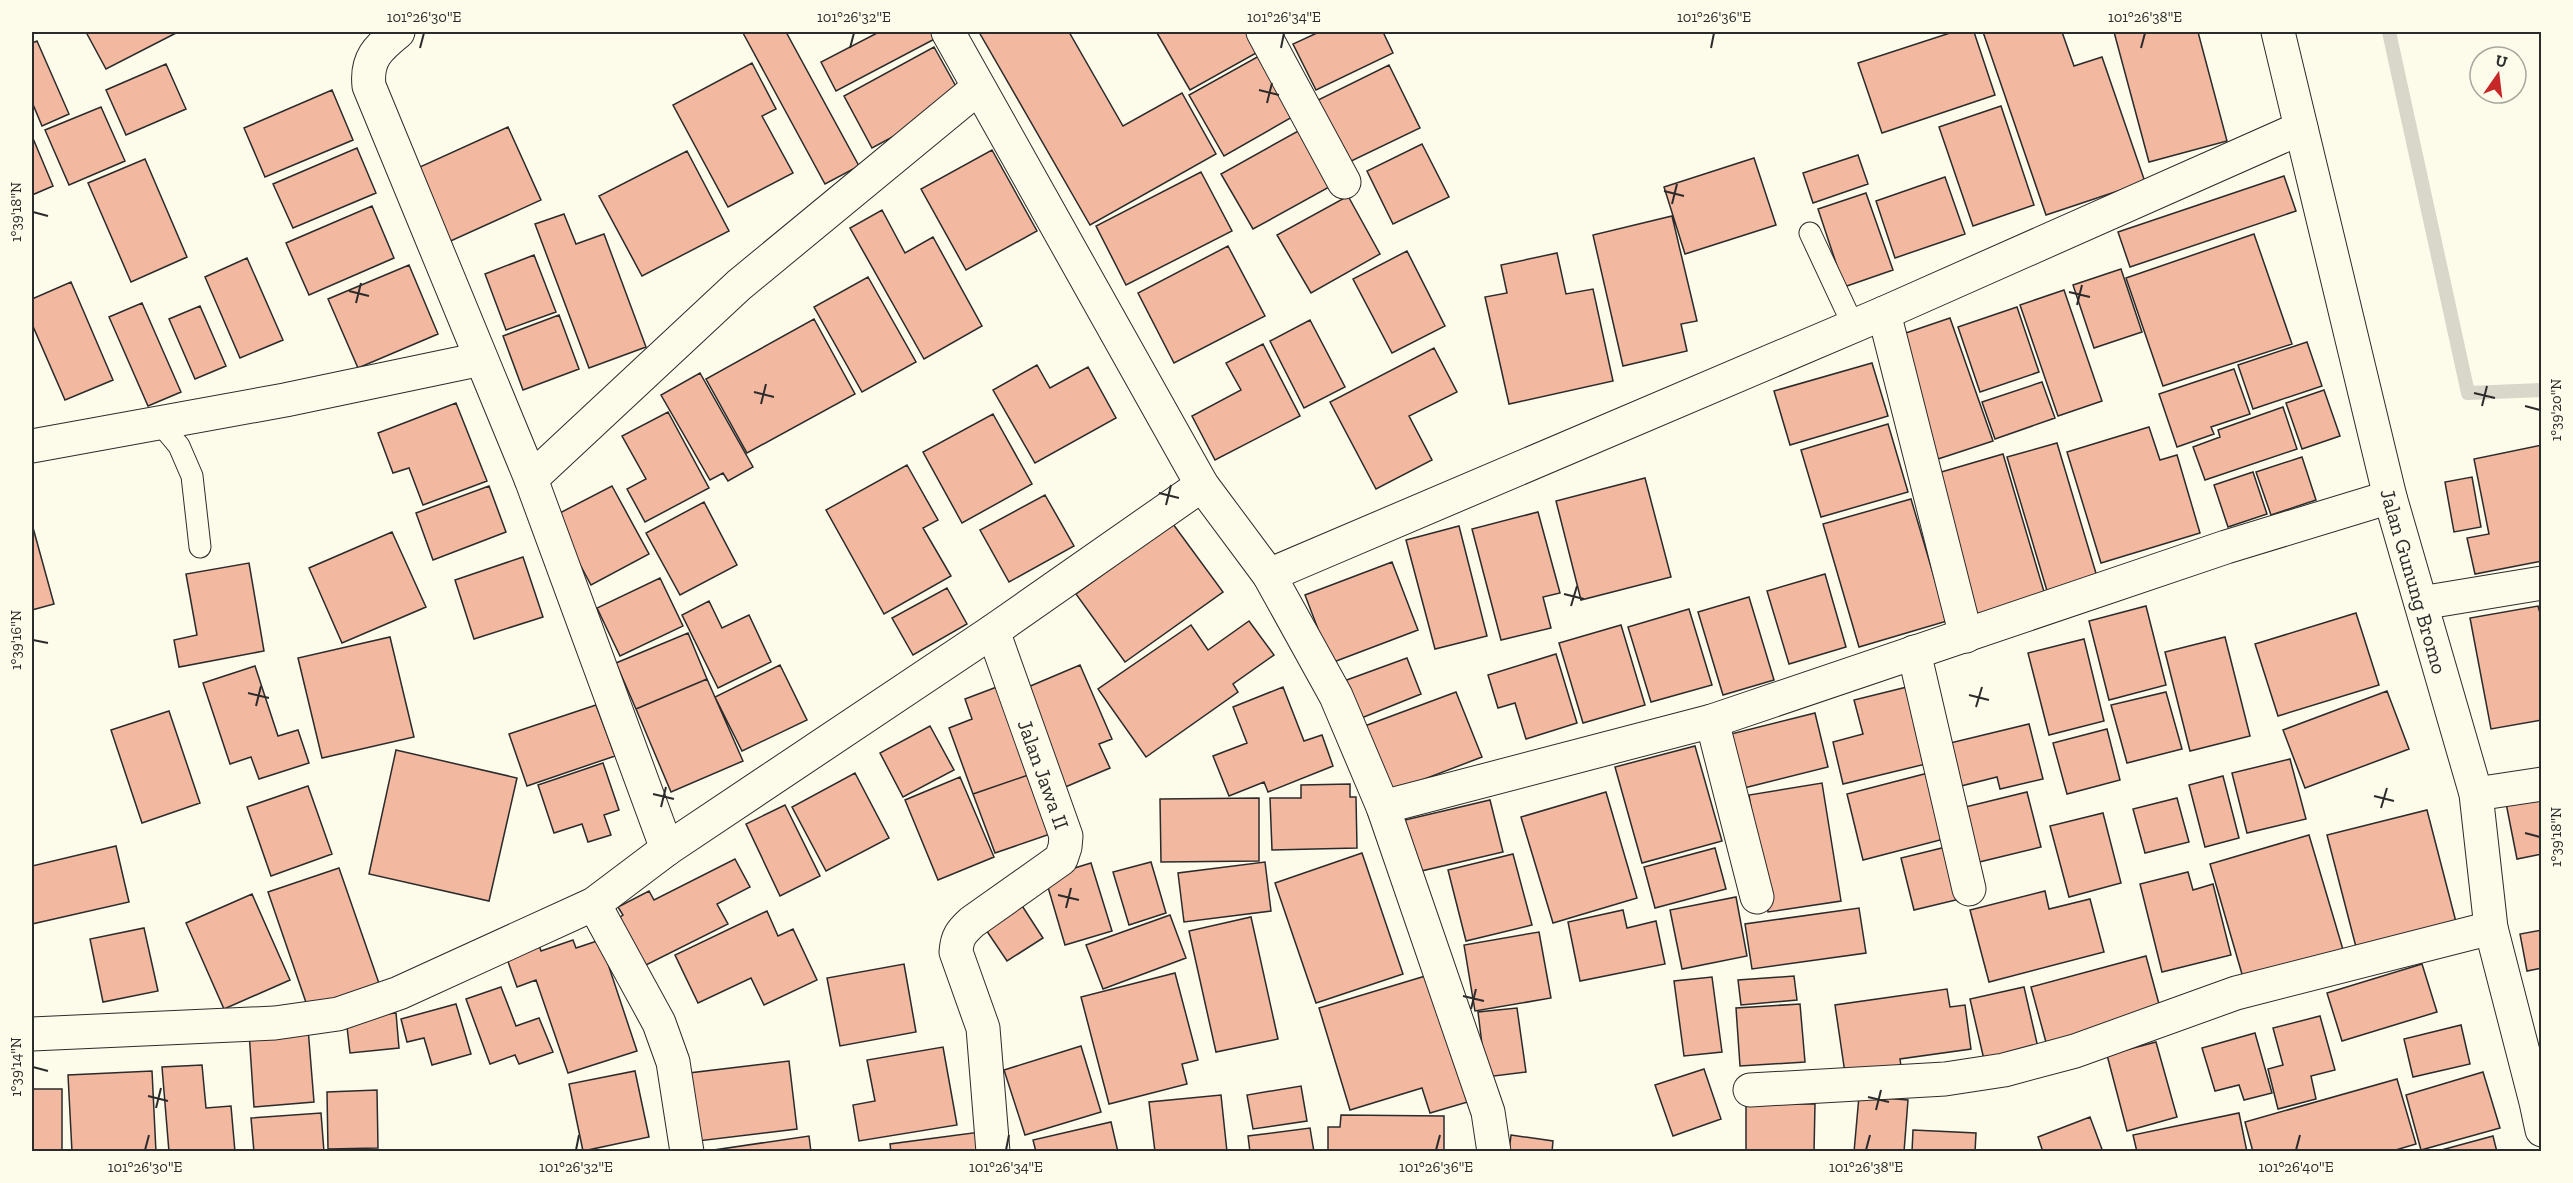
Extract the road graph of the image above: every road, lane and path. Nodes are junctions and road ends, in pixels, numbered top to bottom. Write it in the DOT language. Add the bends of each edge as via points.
graph roads {
  1 [pos="398,32"];
  2 [pos="948,32"];
  3 [pos="1263,32"];
  4 [pos="2278,32"];
  5 [pos="978,88"];
  6 [pos="2301,128"];
  7 [pos="1344,182"];
  8 [pos="1810,233"];
  9 [pos="1884,313"];
  10 [pos="1853,325"];
  11 [pos="481,359"];
  12 [pos="159,422"];
  13 [pos="32,446"];
  14 [pos="531,479"];
  15 [pos="1202,485"];
  16 [pos="2390,496"];
  17 [pos="200,547"];
  18 [pos="1269,575"];
  19 [pos="2541,584"];
  20 [pos="2421,603"];
  21 [pos="993,631"];
  22 [pos="1966,636"];
  23 [pos="1914,652"];
  24 [pos="1712,721"];
  25 [pos="2541,784"];
  26 [pos="2476,794"];
  27 [pos="1383,807"];
  28 [pos="668,849"];
  29 [pos="1969,890"];
  30 [pos="1756,897"];
  31 [pos="594,904"];
  32 [pos="2491,928"];
  33 [pos="32,1034"];
  34 [pos="1750,1090"];
  35 [pos="2540,1111"];
  36 [pos="687,1152"];
  37 [pos="993,1152"];
  38 [pos="1494,1152"];
  1 -- 11 [label="street" via="372,56 369,86"];
  2 -- 5 [label="street"];
  3 -- 7 [label="street"];
  4 -- 6 [label="street, Jalan Gunung Bromo"];
  5 -- 14 [label="street" via="739,285"];
  5 -- 15 [label="street"];
  6 -- 9 [label="street"];
  6 -- 16 [label="street, Jalan Gunung Bromo"];
  8 -- 10 [label="lane"];
  9 -- 10 [label="street"];
  9 -- 22 [label="street"];
  10 -- 18 [label="street"];
  11 -- 12 [label="street"];
  11 -- 14 [label="street"];
  12 -- 13 [label="street"];
  12 -- 17 [label="lane" via="179,446 192,476"];
  14 -- 28 [label="street"];
  15 -- 18 [label="street"];
  15 -- 21 [label="street"];
  16 -- 20 [label="street, Jalan Gunung Bromo"];
  16 -- 22 [label="street"];
  18 -- 27 [label="street" via="1336,696"];
  19 -- 20 [label="street"];
  20 -- 26 [label="street, Jalan Gunung Bromo"];
  21 -- 28 [label="street"];
  21 -- 37 [label="street, Jalan Jawa II" via="1066,836 1061,859 959,932 956,952 983,1028"];
  22 -- 23 [label="street"];
  23 -- 24 [label="street"];
  23 -- 29 [label="street"];
  24 -- 27 [label="street"];
  24 -- 30 [label="street"];
  25 -- 26 [label="street"];
  26 -- 32 [label="street, Jalan Gunung Bromo"];
  27 -- 38 [label="street" via="1488,1112"];
  28 -- 31 [label="street"];
  31 -- 33 [label="street" via="399,993 338,1014 275,1023"];
  31 -- 36 [label="street" via="659,1023 673,1062"];
  32 -- 34 [label="street" via="2236,993 2075,1051 2004,1070 1945,1079"];
  32 -- 35 [label="street, Jalan Gunung Bromo"];
}
